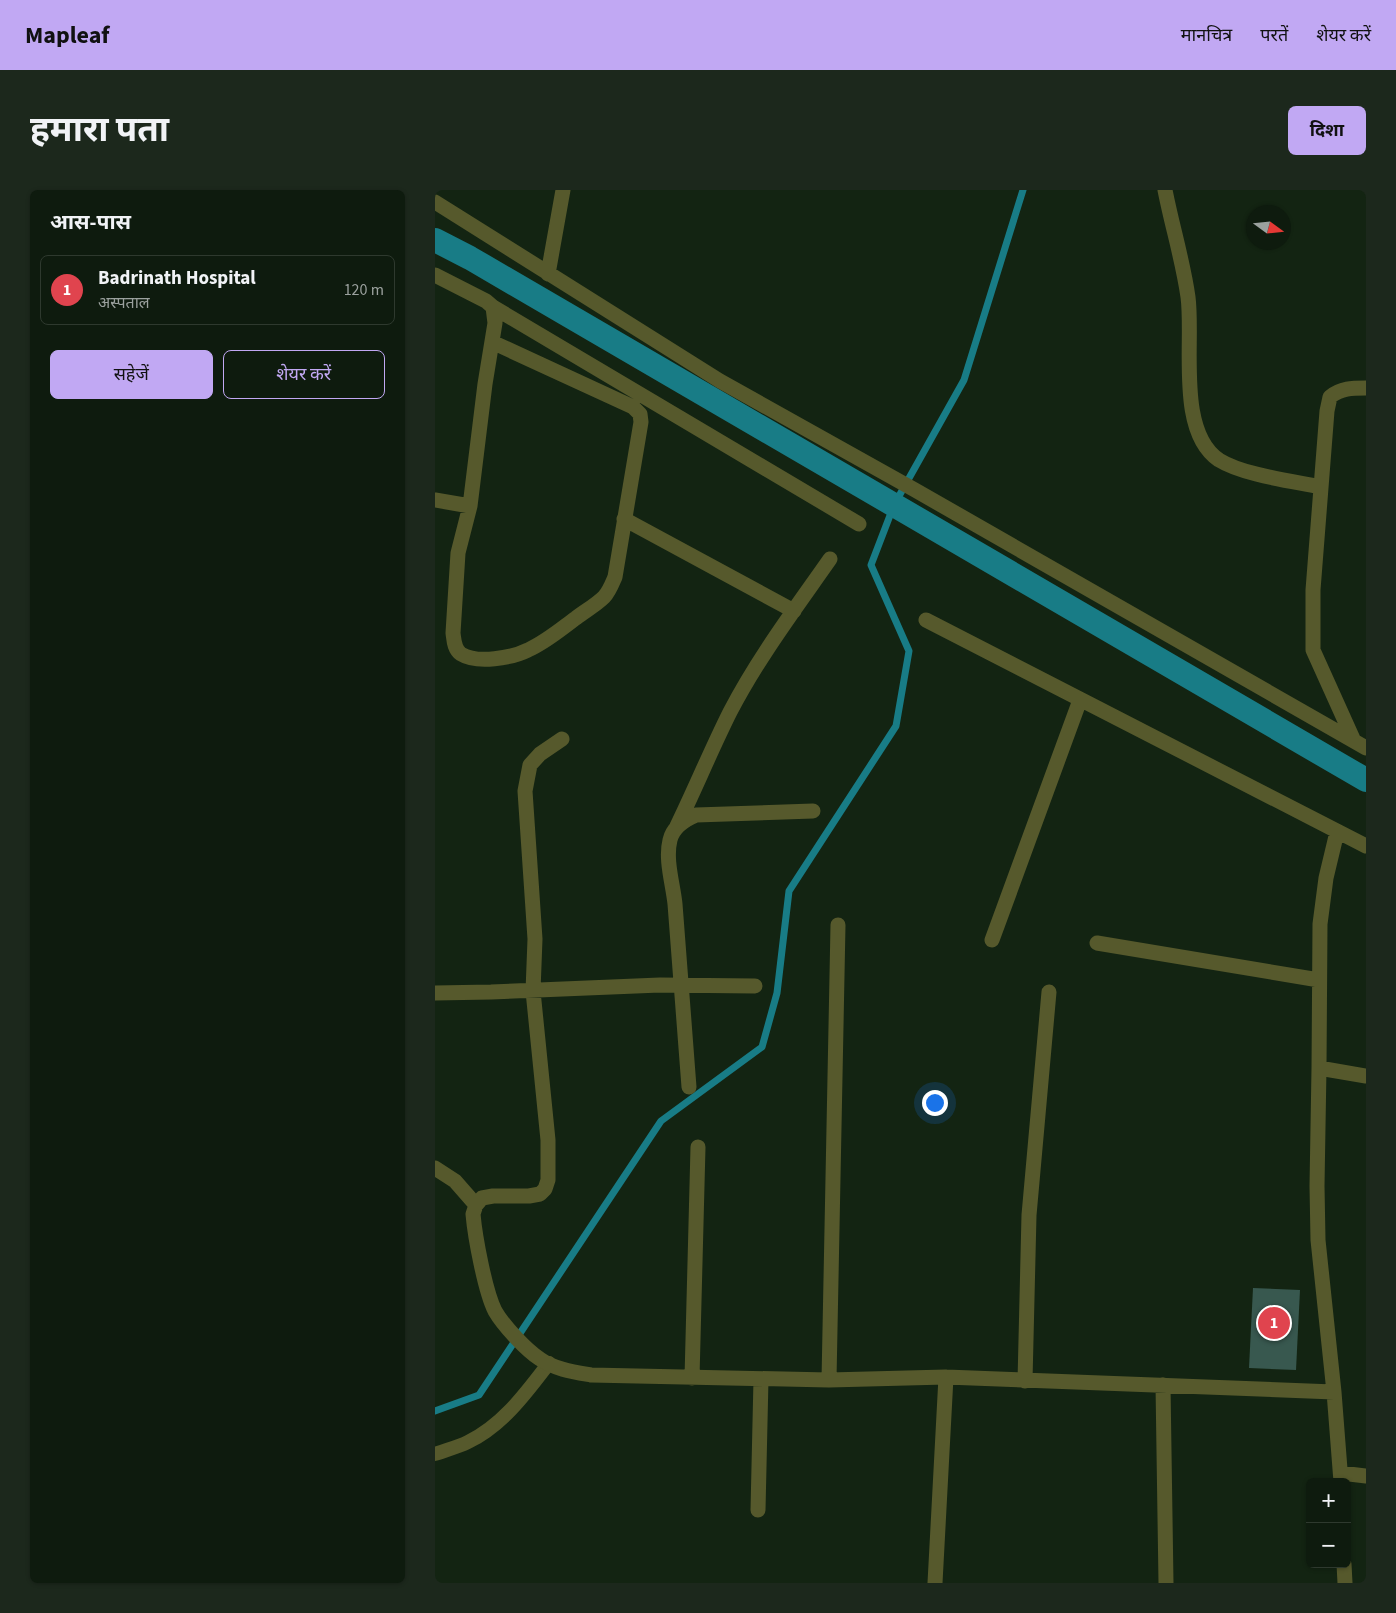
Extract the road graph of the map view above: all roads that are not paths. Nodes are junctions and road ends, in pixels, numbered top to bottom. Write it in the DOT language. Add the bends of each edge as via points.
graph roads {
  1 [pos="563,190"];
  2 [pos="1165,190"];
  3 [pos="435,202"];
  4 [pos="548,274"];
  5 [pos="435,275"];
  6 [pos="493,307"];
  7 [pos="492,342"];
  8 [pos="1366,388"];
  9 [pos="1321,487"];
  10 [pos="435,500"];
  11 [pos="470,506"];
  12 [pos="624,519"];
  13 [pos="859,524"];
  14 [pos="831,559"];
  15 [pos="794,611"];
  16 [pos="925,620"];
  17 [pos="1080,700"];
  18 [pos="562,739"];
  19 [pos="1360,745"];
  20 [pos="813,811"];
  21 [pos="677,826"];
  22 [pos="1337,832"];
  23 [pos="1366,846"];
  24 [pos="838,925"];
  25 [pos="992,940"];
  26 [pos="1097,943"];
  27 [pos="1319,980"];
  28 [pos="681,986"];
  29 [pos="755,986"];
  30 [pos="533,991"];
  31 [pos="1049,992"];
  32 [pos="435,993"];
  33 [pos="1319,1068"];
  34 [pos="1366,1076"];
  35 [pos="689,1087"];
  36 [pos="698,1147"];
  37 [pos="435,1168"];
  38 [pos="476,1205"];
  39 [pos="545,1361"];
  40 [pos="946,1377"];
  41 [pos="692,1378"];
  42 [pos="761,1379"];
  43 [pos="829,1380"];
  44 [pos="1025,1381"];
  45 [pos="1163,1386"];
  46 [pos="1334,1392"];
  47 [pos="435,1454"];
  48 [pos="1366,1476"];
  49 [pos="1341,1478"];
  50 [pos="758,1510"];
  51 [pos="1344,1568"];
  52 [pos="935,1583"];
  53 [pos="1165,1583"];
  54 [pos="1345,1583"];
  1 -- 4 [label="street"];
  2 -- 9 [label="street" via="1188,299 1191,403 1196,427 1205,445 1218,459 1235,468"];
  3 -- 4 [label="street"];
  4 -- 19 [label="street" via="720,381"];
  5 -- 6 [label="street"];
  6 -- 7 [label="street"];
  6 -- 13 [label="street"];
  7 -- 11 [label="street"];
  7 -- 12 [label="street" via="633,407 640,414 640,433"];
  8 -- 9 [label="street" via="1336,392 1330,397"];
  9 -- 19 [label="street" via="1313,590 1313,650"];
  10 -- 11 [label="street"];
  11 -- 12 [label="street" via="458,553 453,633 454,644 460,653 483,659 514,656 529,650 605,596 615,577"];
  12 -- 15 [label="street"];
  14 -- 15 [label="street"];
  15 -- 21 [label="street" via="730,712"];
  16 -- 17 [label="street"];
  17 -- 22 [label="street"];
  17 -- 25 [label="street"];
  18 -- 30 [label="street" via="530,765 525,791 535,939"];
  20 -- 21 [label="street" via="696,816"];
  21 -- 28 [label="street" via="668,850"];
  22 -- 23 [label="street"];
  22 -- 27 [label="street" via="1322,906"];
  24 -- 43 [label="street"];
  26 -- 27 [label="street"];
  27 -- 33 [label="street"];
  28 -- 29 [label="street"];
  28 -- 30 [label="street"];
  28 -- 35 [label="street"];
  30 -- 32 [label="street"];
  30 -- 38 [label="street" via="548,1140 545,1189 540,1194 529,1196 482,1198"];
  31 -- 44 [label="street" via="1029,1215"];
  33 -- 34 [label="street"];
  33 -- 46 [label="street" via="1317,1224"];
  36 -- 41 [label="street"];
  37 -- 38 [label="street" via="455,1181"];
  38 -- 39 [label="street" via="474,1224 495,1310 507,1329"];
  39 -- 41 [label="street" via="591,1375"];
  39 -- 47 [label="lane" via="529,1389 492,1428 468,1443"];
  40 -- 43 [label="street"];
  40 -- 44 [label="street"];
  40 -- 52 [label="street"];
  41 -- 42 [label="street"];
  42 -- 43 [label="street"];
  42 -- 50 [label="street"];
  44 -- 45 [label="street"];
  45 -- 46 [label="street"];
  45 -- 53 [label="street"];
  46 -- 49 [label="street"];
  48 -- 49 [label="street"];
  51 -- 54 [label="street"];
}
